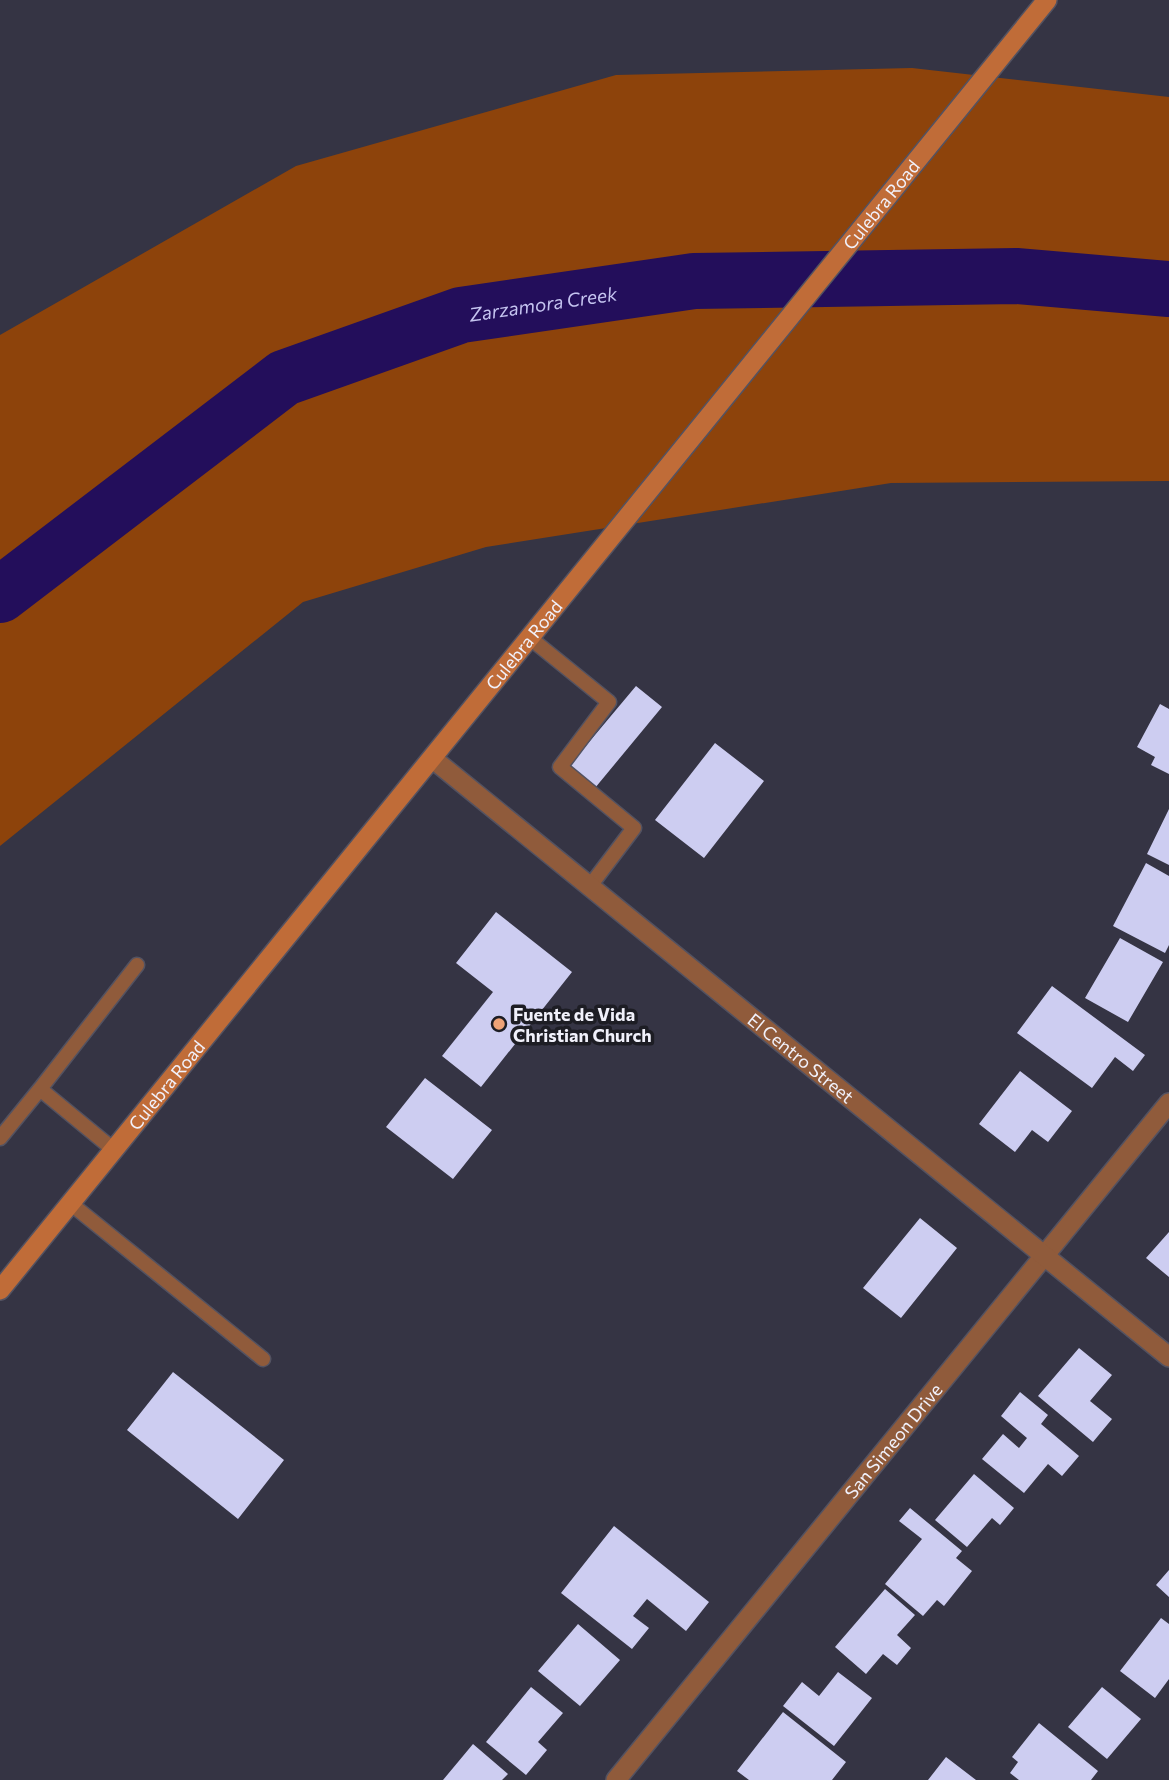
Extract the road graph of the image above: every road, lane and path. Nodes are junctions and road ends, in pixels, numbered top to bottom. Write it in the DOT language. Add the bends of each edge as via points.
graph roads {
  1 [pos="1047,0"];
  2 [pos="530,638"];
  3 [pos="433,759"];
  4 [pos="590,886"];
  5 [pos="137,965"];
  6 [pos="40,1089"];
  7 [pos="1169,1103"];
  8 [pos="0,1138"];
  9 [pos="114,1150"];
  10 [pos="70,1203"];
  11 [pos="1044,1254"];
  12 [pos="0,1290"];
  13 [pos="1169,1357"];
  14 [pos="263,1359"];
  15 [pos="616,1780"];
  1 -- 2 [label="main road, Culebra Road"];
  2 -- 3 [label="main road, Culebra Road"];
  2 -- 4 [label="lane" via="609,702 560,767 634,828"];
  3 -- 4 [label="street, El Centro Street"];
  3 -- 9 [label="main road, Culebra Road"];
  4 -- 11 [label="street, El Centro Street"];
  5 -- 6 [label="lane"];
  6 -- 8 [label="lane"];
  6 -- 9 [label="lane"];
  7 -- 11 [label="street, San Simeon Drive"];
  9 -- 10 [label="main road, Culebra Road"];
  10 -- 12 [label="main road, Culebra Road"];
  10 -- 14 [label="lane"];
  11 -- 13 [label="street, El Centro Street"];
  11 -- 15 [label="street, San Simeon Drive"];
}
